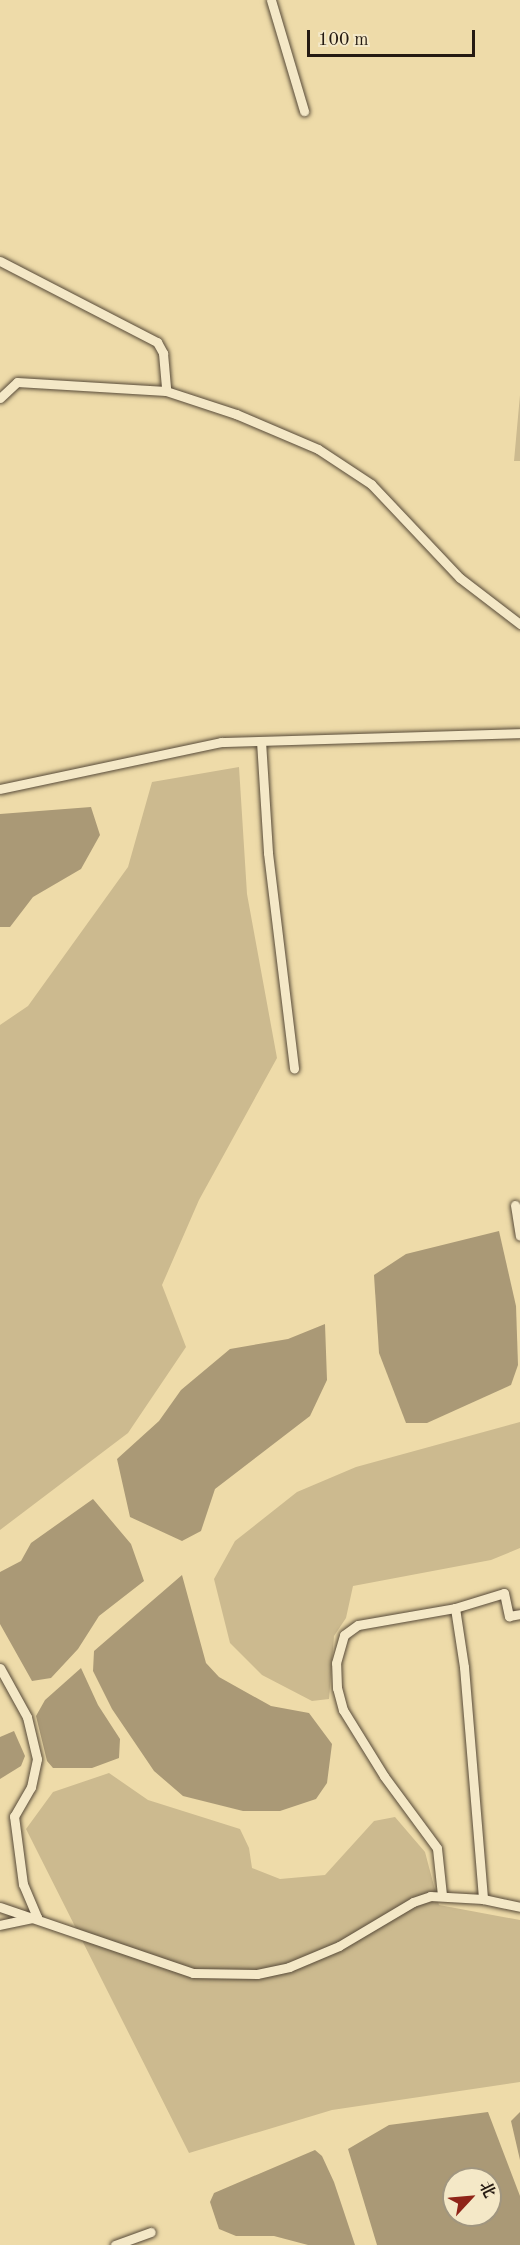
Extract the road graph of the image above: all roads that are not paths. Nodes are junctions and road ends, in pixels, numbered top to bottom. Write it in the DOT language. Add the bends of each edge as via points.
graph roads {
  1 [pos="271,0"];
  2 [pos="304,111"];
  3 [pos="0,261"];
  4 [pos="166,391"];
  5 [pos="0,398"];
  6 [pos="520,624"];
  7 [pos="520,734"];
  8 [pos="261,741"];
  9 [pos="0,789"];
  10 [pos="294,1068"];
  11 [pos="515,1204"];
  12 [pos="520,1236"];
  13 [pos="455,1608"];
  14 [pos="520,1614"];
  15 [pos="0,1668"];
  16 [pos="441,1895"];
  17 [pos="483,1899"];
  18 [pos="0,1907"];
  19 [pos="520,1907"];
  20 [pos="37,1917"];
  21 [pos="0,1926"];
  22 [pos="151,2232"];
  23 [pos="115,2245"];
  1 -- 2 [label="street"];
  3 -- 4 [label="street" via="157,342 163,353"];
  4 -- 5 [label="street" via="17,382"];
  4 -- 6 [label="street" via="236,414 318,449 371,484 460,578"];
  7 -- 8 [label="street"];
  8 -- 9 [label="street" via="221,742"];
  8 -- 10 [label="street" via="268,853"];
  11 -- 12 [label="street"];
  13 -- 14 [label="street" via="504,1593 509,1616"];
  13 -- 16 [label="street" via="357,1625 344,1635 336,1663 343,1710 384,1776 437,1848"];
  13 -- 17 [label="street" via="464,1667"];
  15 -- 20 [label="street" via="27,1717 37,1760 31,1787 14,1816 23,1884"];
  16 -- 17 [label="street"];
  16 -- 20 [label="street" via="413,1902 339,1946 289,1967 257,1974 194,1973"];
  17 -- 19 [label="street"];
  18 -- 20 [label="street"];
  20 -- 21 [label="street"];
  22 -- 23 [label="street"];
}
